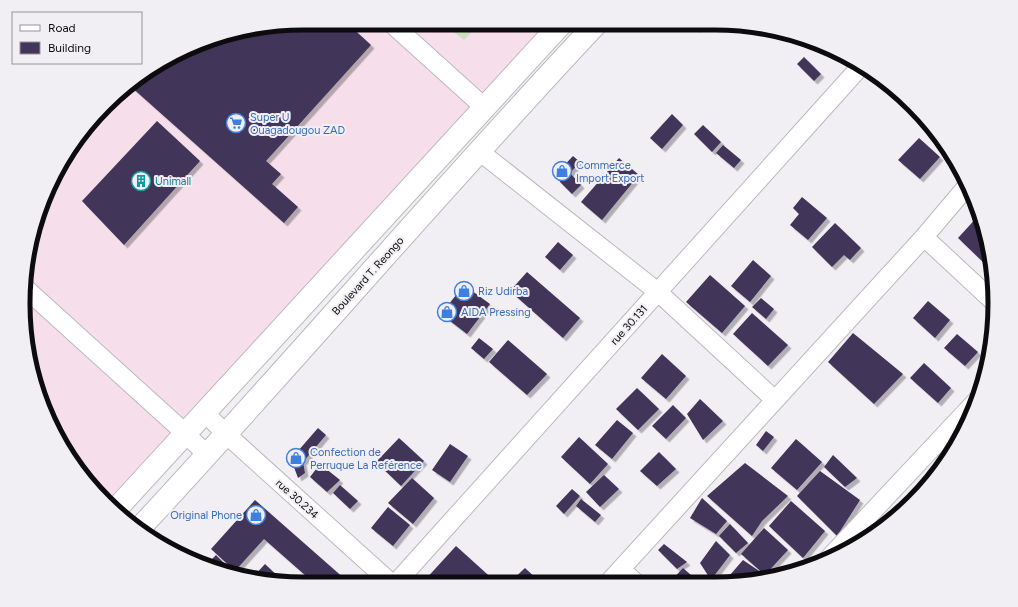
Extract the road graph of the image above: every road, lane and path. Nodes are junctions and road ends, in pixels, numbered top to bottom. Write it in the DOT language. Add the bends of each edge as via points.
graph roads {
  1 [pos="399,30"];
  2 [pos="556,30"];
  3 [pos="590,30"];
  4 [pos="857,71"];
  5 [pos="484,107"];
  6 [pos="479,151"];
  7 [pos="963,191"];
  8 [pos="924,237"];
  9 [pos="658,292"];
  10 [pos="31,293"];
  11 [pos="988,296"];
  12 [pos="775,400"];
  13 [pos="205,413"];
  14 [pos="965,413"];
  15 [pos="185,433"];
  16 [pos="226,434"];
  17 [pos="207,455"];
  18 [pos="119,506"];
  19 [pos="143,524"];
  20 [pos="840,546"];
  21 [pos="621,569"];
  22 [pos="384,577"];
  23 [pos="401,577"];
  24 [pos="614,577"];
  25 [pos="630,577"];
  1 -- 5 [label="street"];
  2 -- 5 [label="main road"];
  3 -- 6 [label="main road, Boulevard T. Reongo"];
  4 -- 9 [label="street, rue 30.131"];
  5 -- 13 [label="main road"];
  6 -- 9 [label="street"];
  6 -- 16 [label="main road, Boulevard T. Reongo"];
  7 -- 8 [label="street"];
  8 -- 11 [label="street"];
  8 -- 12 [label="street"];
  9 -- 12 [label="street"];
  9 -- 23 [label="street, rue 30.131"];
  10 -- 15 [label="street"];
  12 -- 21 [label="street"];
  13 -- 15 [label="main road"];
  13 -- 16 [label="street, rue 30.234"];
  14 -- 20 [label="street"];
  15 -- 17 [label="street"];
  15 -- 18 [label="main road"];
  16 -- 17 [label="main road, Boulevard T. Reongo"];
  16 -- 22 [label="street, rue 30.234"];
  17 -- 19 [label="main road, Boulevard T. Reongo"];
  21 -- 24 [label="street"];
  21 -- 25 [label="street"];
}
